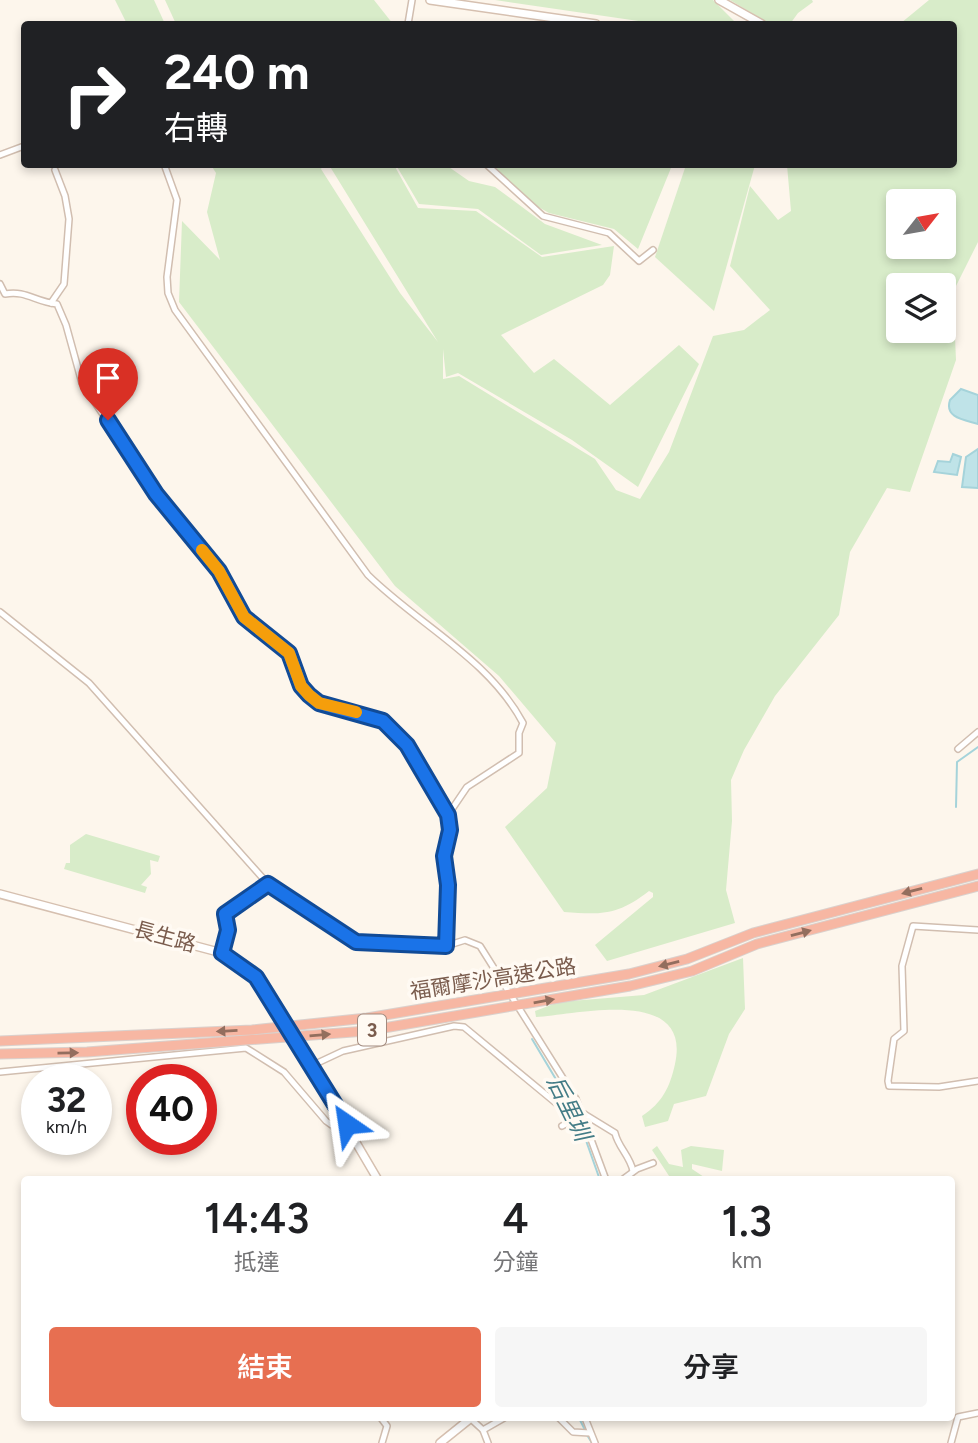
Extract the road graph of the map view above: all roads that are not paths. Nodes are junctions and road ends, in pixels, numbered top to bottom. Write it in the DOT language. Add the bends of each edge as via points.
graph roads {
  1 [pos="412,0"];
  2 [pos="430,0"];
  3 [pos="719,0"];
  4 [pos="408,21"];
  5 [pos="575,21"];
  6 [pos="757,21"];
  7 [pos="21,147"];
  8 [pos="0,155"];
  9 [pos="165,168"];
  10 [pos="490,168"];
  11 [pos="55,170"];
  12 [pos="653,250"];
  13 [pos="0,284"];
  14 [pos="51,303"];
  15 [pos="0,612"];
  16 [pos="978,733"];
  17 [pos="958,749"];
  18 [pos="448,815"];
  19 [pos="978,873"];
  20 [pos="268,884"];
  21 [pos="978,886"];
  22 [pos="0,894"];
  23 [pos="978,930"];
  24 [pos="446,946"];
  25 [pos="222,953"];
  26 [pos="0,1041"];
  27 [pos="0,1054"];
  28 [pos="311,1066"];
  29 [pos="0,1072"];
  30 [pos="978,1081"];
  31 [pos="584,1114"];
  32 [pos="347,1124"];
  33 [pos="562,1126"];
  34 [pos="653,1163"];
  35 [pos="633,1171"];
  36 [pos="377,1176"];
  37 [pos="606,1176"];
  38 [pos="627,1176"];
  39 [pos="978,1413"];
  40 [pos="383,1421"];
  41 [pos="467,1421"];
  42 [pos="474,1421"];
  43 [pos="499,1421"];
  44 [pos="561,1421"];
  45 [pos="585,1421"];
  46 [pos="483,1430"];
  47 [pos="590,1433"];
  48 [pos="382,1443"];
  49 [pos="440,1443"];
  50 [pos="488,1443"];
  51 [pos="595,1443"];
  52 [pos="951,1443"];
  1 -- 4 [label="street"];
  2 -- 5 [label="street"];
  3 -- 6 [label="street"];
  7 -- 8 [label="street"];
  9 -- 18 [label="street" via="177,200 167,278 175,310 368,575 397,604 491,677 523,723 519,753 467,786"];
  10 -- 12 [label="street" via="543,216 609,233 639,261"];
  11 -- 14 [label="street" via="69,219 64,284"];
  13 -- 14 [label="street" via="5,294 20,291 38,302"];
  14 -- 18 [label="street" via="57,304 66,325 82,383 156,494 219,571 244,617 289,653 301,686 319,703 377,718 392,729 407,745"];
  15 -- 20 [label="street" via="89,683"];
  16 -- 17 [label="street"];
  18 -- 24 [label="street"];
  19 -- 26 [label="highway, 福爾摩沙高速公路 / 3, one-way" via="753,933 687,959 616,976 367,1018 252,1030"];
  20 -- 24 [label="street" via="356,942"];
  20 -- 25 [label="street" via="225,914 228,930"];
  27 -- 21 [label="highway, 福爾摩沙高速公路 / 3, one-way" via="354,1032 630,986 692,971 757,944"];
  22 -- 25 [label="street, 長生路"];
  23 -- 30 [label="street" via="914,926 902,966 904,1031 894,1038 888,1081 889,1086 912,1087"];
  24 -- 31 [label="street" via="465,940 480,946"];
  25 -- 28 [label="street, 長生路, bridge" via="245,966 266,992"];
  28 -- 31 [label="street" via="342,1051 464,1027 568,1113"];
  28 -- 32 [label="street, 長生路"];
  29 -- 32 [label="street" via="246,1048 284,1072 326,1121 333,1126"];
  31 -- 33 [label="street"];
  31 -- 35 [label="street" via="615,1133 631,1158"];
  31 -- 37 [label="street"];
  32 -- 36 [label="street, 長生路"];
  34 -- 35 [label="street"];
  35 -- 38 [label="street"];
  39 -- 52 [label="street" via="958,1418"];
  40 -- 48 [label="street" via="387,1426"];
  41 -- 49 [label="street"];
  42 -- 46 [label="street"];
  43 -- 46 [label="street"];
  44 -- 47 [label="street" via="573,1432"];
  45 -- 47 [label="street"];
  46 -- 50 [label="street"];
  47 -- 51 [label="street"];
}
